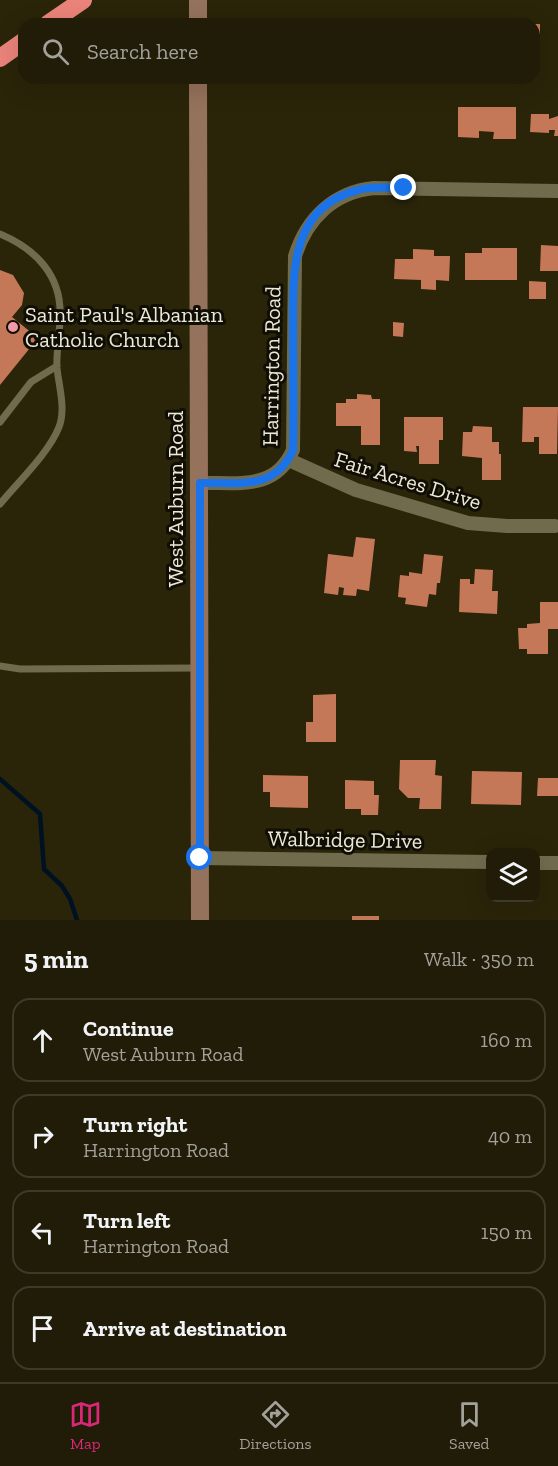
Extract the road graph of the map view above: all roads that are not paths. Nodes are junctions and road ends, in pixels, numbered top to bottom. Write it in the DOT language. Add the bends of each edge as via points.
graph roads {
  1 [pos="82,0"];
  2 [pos="198,0"];
  3 [pos="56,18"];
  4 [pos="198,18"];
  5 [pos="18,45"];
  6 [pos="0,58"];
  7 [pos="198,84"];
  8 [pos="558,191"];
  9 [pos="0,234"];
  10 [pos="57,366"];
  11 [pos="0,422"];
  12 [pos="289,460"];
  13 [pos="200,483"];
  14 [pos="0,504"];
  15 [pos="557,526"];
  16 [pos="0,666"];
  17 [pos="199,668"];
  18 [pos="200,858"];
  19 [pos="486,862"];
  20 [pos="540,863"];
  21 [pos="558,863"];
  22 [pos="200,920"];
  1 -- 3 [label="highway"];
  2 -- 4 [label="main road"];
  5 -- 6 [label="highway"];
  7 -- 13 [label="main road, West Auburn Road"];
  8 -- 12 [label="street, Harrington Road" via="374,188 343,195 319,214 300,240 295,256 293,450"];
  9 -- 10 [label="lane" via="31,250 45,264 52,279 61,314"];
  10 -- 11 [label="lane" via="31,382"];
  10 -- 14 [label="lane" via="62,402 60,426"];
  12 -- 13 [label="street, Harrington Road" via="272,477"];
  12 -- 15 [label="street, Fair Acres Drive" via="345,487 468,523"];
  13 -- 17 [label="main road, West Auburn Road"];
  16 -- 17 [label="lane"];
  17 -- 18 [label="main road, West Auburn Road"];
  18 -- 19 [label="street, Walbridge Drive"];
  18 -- 22 [label="main road, West Auburn Road"];
  20 -- 21 [label="street"];
}
